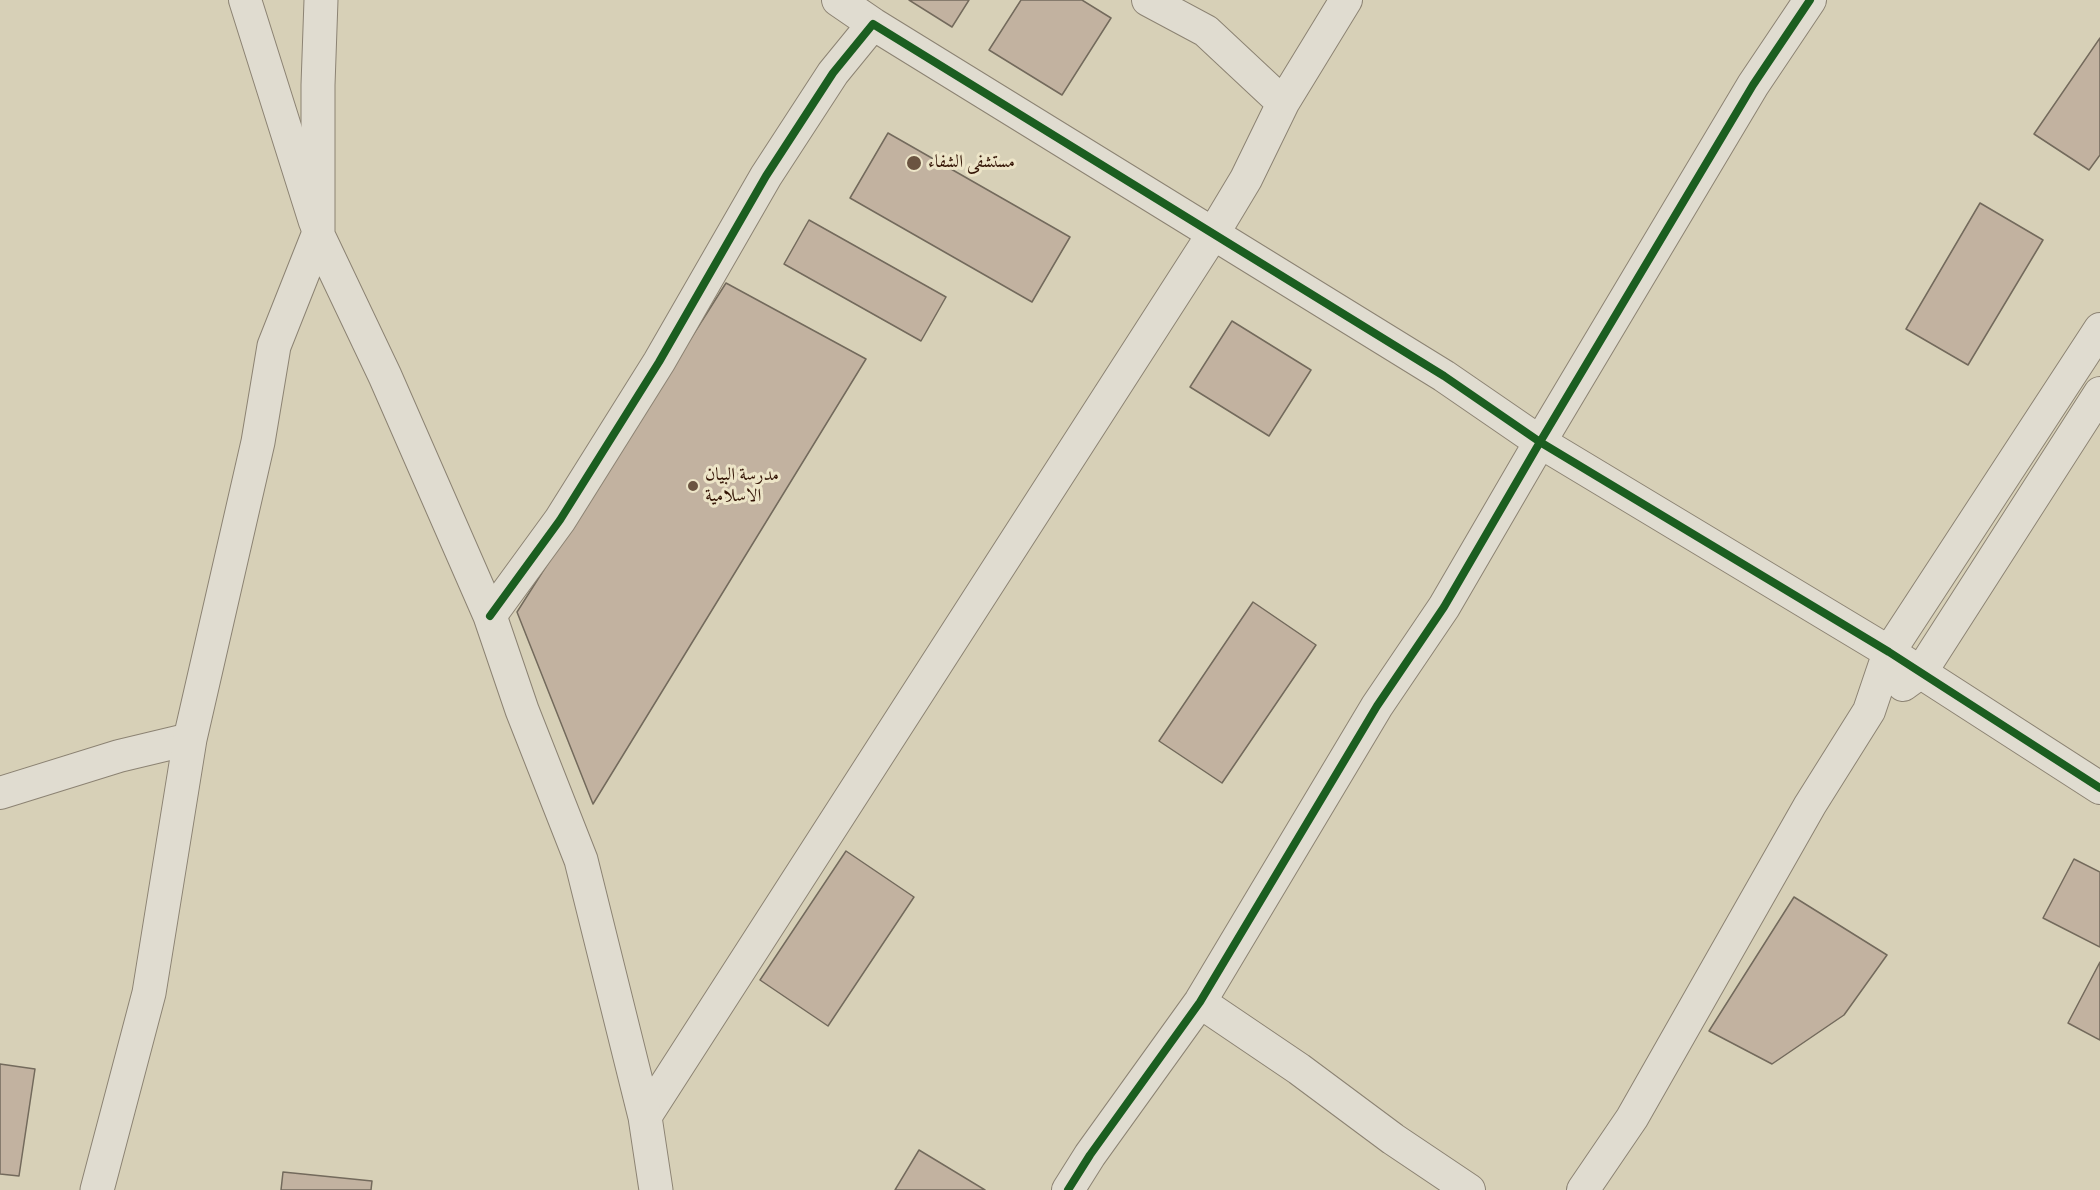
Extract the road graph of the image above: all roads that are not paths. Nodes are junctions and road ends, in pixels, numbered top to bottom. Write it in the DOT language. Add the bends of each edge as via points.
graph roads {
  1 [pos="245,0"];
  2 [pos="321,0"];
  3 [pos="838,0"];
  4 [pos="1148,0"];
  5 [pos="1346,0"];
  6 [pos="1810,0"];
  7 [pos="873,24"];
  8 [pos="1283,103"];
  9 [pos="1213,234"];
  10 [pos="318,235"];
  11 [pos="2100,329"];
  12 [pos="2100,393"];
  13 [pos="1540,442"];
  14 [pos="489,616"];
  15 [pos="1889,652"];
  16 [pos="1921,672"];
  17 [pos="1869,711"];
  18 [pos="190,739"];
  19 [pos="2100,788"];
  20 [pos="0,793"];
  21 [pos="1200,1002"];
  22 [pos="645,1117"];
  23 [pos="97,1190"];
  24 [pos="656,1190"];
  25 [pos="1068,1190"];
  26 [pos="1469,1190"];
  27 [pos="1584,1190"];
  1 -- 10 [label="street"];
  2 -- 10 [label="street"];
  3 -- 7 [label="street"];
  4 -- 8 [label="street" via="1206,31"];
  5 -- 8 [label="street"];
  6 -- 13 [label="street" via="1753,85"];
  7 -- 9 [label="street"];
  7 -- 14 [label="street" via="832,73 560,520"];
  8 -- 9 [label="street" via="1246,179"];
  9 -- 13 [label="street" via="1444,376"];
  9 -- 22 [label="street"];
  10 -- 14 [label="street" via="385,376"];
  10 -- 18 [label="street" via="274,346 258,442"];
  11 -- 15 [label="street"];
  12 -- 16 [label="street"];
  13 -- 15 [label="street"];
  13 -- 21 [label="street" via="1444,607 1377,706"];
  14 -- 22 [label="street" via="581,860"];
  15 -- 16 [label="street"];
  15 -- 17 [label="street"];
  16 -- 17 [label="street"];
  16 -- 19 [label="street"];
  17 -- 27 [label="street" via="1810,805 1632,1118"];
  18 -- 20 [label="street" via="119,756"];
  18 -- 23 [label="street" via="149,993"];
  21 -- 25 [label="street"];
  21 -- 26 [label="street"];
  22 -- 24 [label="street"];
}
